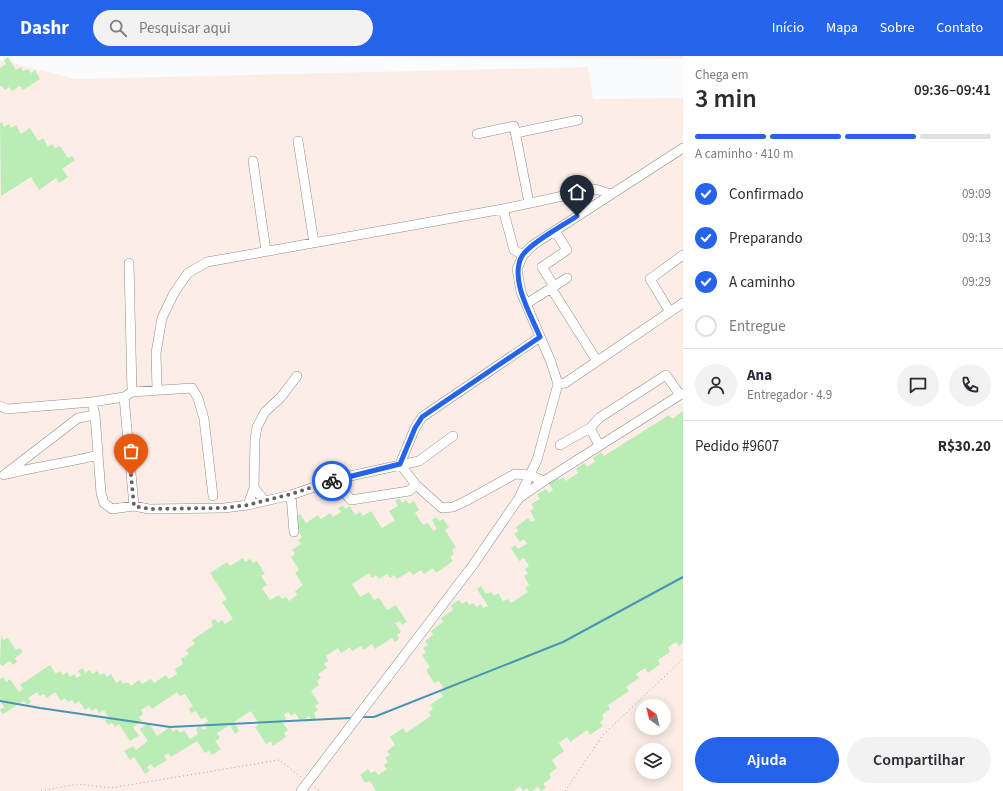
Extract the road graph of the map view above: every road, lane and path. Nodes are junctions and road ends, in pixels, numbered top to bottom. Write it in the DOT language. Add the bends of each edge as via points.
graph roads {
  1 [pos="578,120"];
  2 [pos="516,133"];
  3 [pos="477,134"];
  4 [pos="298,142"];
  5 [pos="683,148"];
  6 [pos="253,161"];
  7 [pos="611,194"];
  8 [pos="529,204"];
  9 [pos="503,209"];
  10 [pos="555,231"];
  11 [pos="314,243"];
  12 [pos="266,251"];
  13 [pos="523,255"];
  14 [pos="683,255"];
  15 [pos="129,263"];
  16 [pos="568,278"];
  17 [pos="553,287"];
  18 [pos="683,303"];
  19 [pos="526,304"];
  20 [pos="670,312"];
  21 [pos="540,337"];
  22 [pos="598,361"];
  23 [pos="297,376"];
  24 [pos="558,384"];
  25 [pos="157,389"];
  26 [pos="128,394"];
  27 [pos="681,394"];
  28 [pos="92,402"];
  29 [pos="0,406"];
  30 [pos="95,415"];
  31 [pos="590,428"];
  32 [pos="453,436"];
  33 [pos="599,445"];
  34 [pos="560,446"];
  35 [pos="98,455"];
  36 [pos="400,464"];
  37 [pos="529,475"];
  38 [pos="2,476"];
  39 [pos="341,478"];
  40 [pos="544,481"];
  41 [pos="416,485"];
  42 [pos="254,488"];
  43 [pos="291,494"];
  44 [pos="213,496"];
  45 [pos="519,498"];
  46 [pos="264,501"];
  47 [pos="248,505"];
  48 [pos="134,506"];
  49 [pos="204,508"];
  50 [pos="224,508"];
  51 [pos="294,532"];
  52 [pos="683,659"];
  53 [pos="308,782"];
  54 [pos="41,791"];
  55 [pos="301,791"];
  56 [pos="321,791"];
  57 [pos="565,791"];
  1 -- 2 [label="lane"];
  2 -- 3 [label="lane" via="514,126"];
  2 -- 8 [label="lane"];
  4 -- 11 [label="lane"];
  5 -- 7 [label="lane"];
  6 -- 12 [label="lane"];
  7 -- 8 [label="lane" via="595,188"];
  7 -- 10 [label="lane"];
  8 -- 9 [label="lane"];
  9 -- 11 [label="lane"];
  9 -- 13 [label="lane" via="514,250"];
  10 -- 13 [label="lane"];
  10 -- 17 [label="lane" via="567,250 542,267"];
  11 -- 12 [label="lane"];
  12 -- 25 [label="lane" via="207,262 188,273 174,293 162,318 156,353"];
  13 -- 19 [label="lane" via="517,269"];
  14 -- 20 [label="lane" via="650,279"];
  15 -- 26 [label="lane"];
  16 -- 17 [label="lane"];
  17 -- 19 [label="lane"];
  17 -- 22 [label="lane"];
  18 -- 20 [label="lane"];
  19 -- 21 [label="lane"];
  20 -- 22 [label="lane"];
  21 -- 24 [label="lane"];
  21 -- 36 [label="lane" via="422,417"];
  22 -- 24 [label="lane"];
  23 -- 42 [label="lane" via="266,412 257,427"];
  24 -- 37 [label="lane" via="537,460"];
  25 -- 26 [label="lane"];
  25 -- 44 [label="lane" via="192,388 198,398 204,419"];
  26 -- 28 [label="lane"];
  26 -- 48 [label="lane"];
  27 -- 31 [label="lane" via="666,375 599,418"];
  27 -- 33 [label="lane"];
  28 -- 29 [label="lane" via="7,409"];
  28 -- 30 [label="lane"];
  30 -- 35 [label="lane"];
  30 -- 38 [label="lane" via="78,418"];
  31 -- 33 [label="lane"];
  31 -- 34 [label="lane"];
  32 -- 36 [label="lane" via="419,461"];
  33 -- 40 [label="lane"];
  35 -- 38 [label="lane" via="28,468"];
  35 -- 48 [label="lane" via="104,503 112,509"];
  36 -- 39 [label="lane"];
  36 -- 41 [label="lane"];
  37 -- 40 [label="lane"];
  37 -- 41 [label="lane" via="514,474 453,508 442,508"];
  37 -- 45 [label="lane"];
  39 -- 41 [label="lane" via="344,492 351,500 409,491"];
  39 -- 43 [label="lane"];
  40 -- 45 [label="lane"];
  42 -- 46 [label="lane"];
  42 -- 47 [label="lane"];
  43 -- 46 [label="lane"];
  43 -- 51 [label="lane"];
  44 -- 49 [label="lane"];
  44 -- 50 [label="lane"];
  45 -- 53 [label="lane" via="473,565"];
  46 -- 47 [label="lane"];
  47 -- 50 [label="lane"];
  48 -- 49 [label="lane" via="149,509"];
  49 -- 50 [label="lane"];
  52 -- 57 [label="path" via="603,735"];
  53 -- 54 [label="path" via="279,760 111,788 78,784"];
  53 -- 55 [label="lane"];
  53 -- 56 [label="path"];
}
